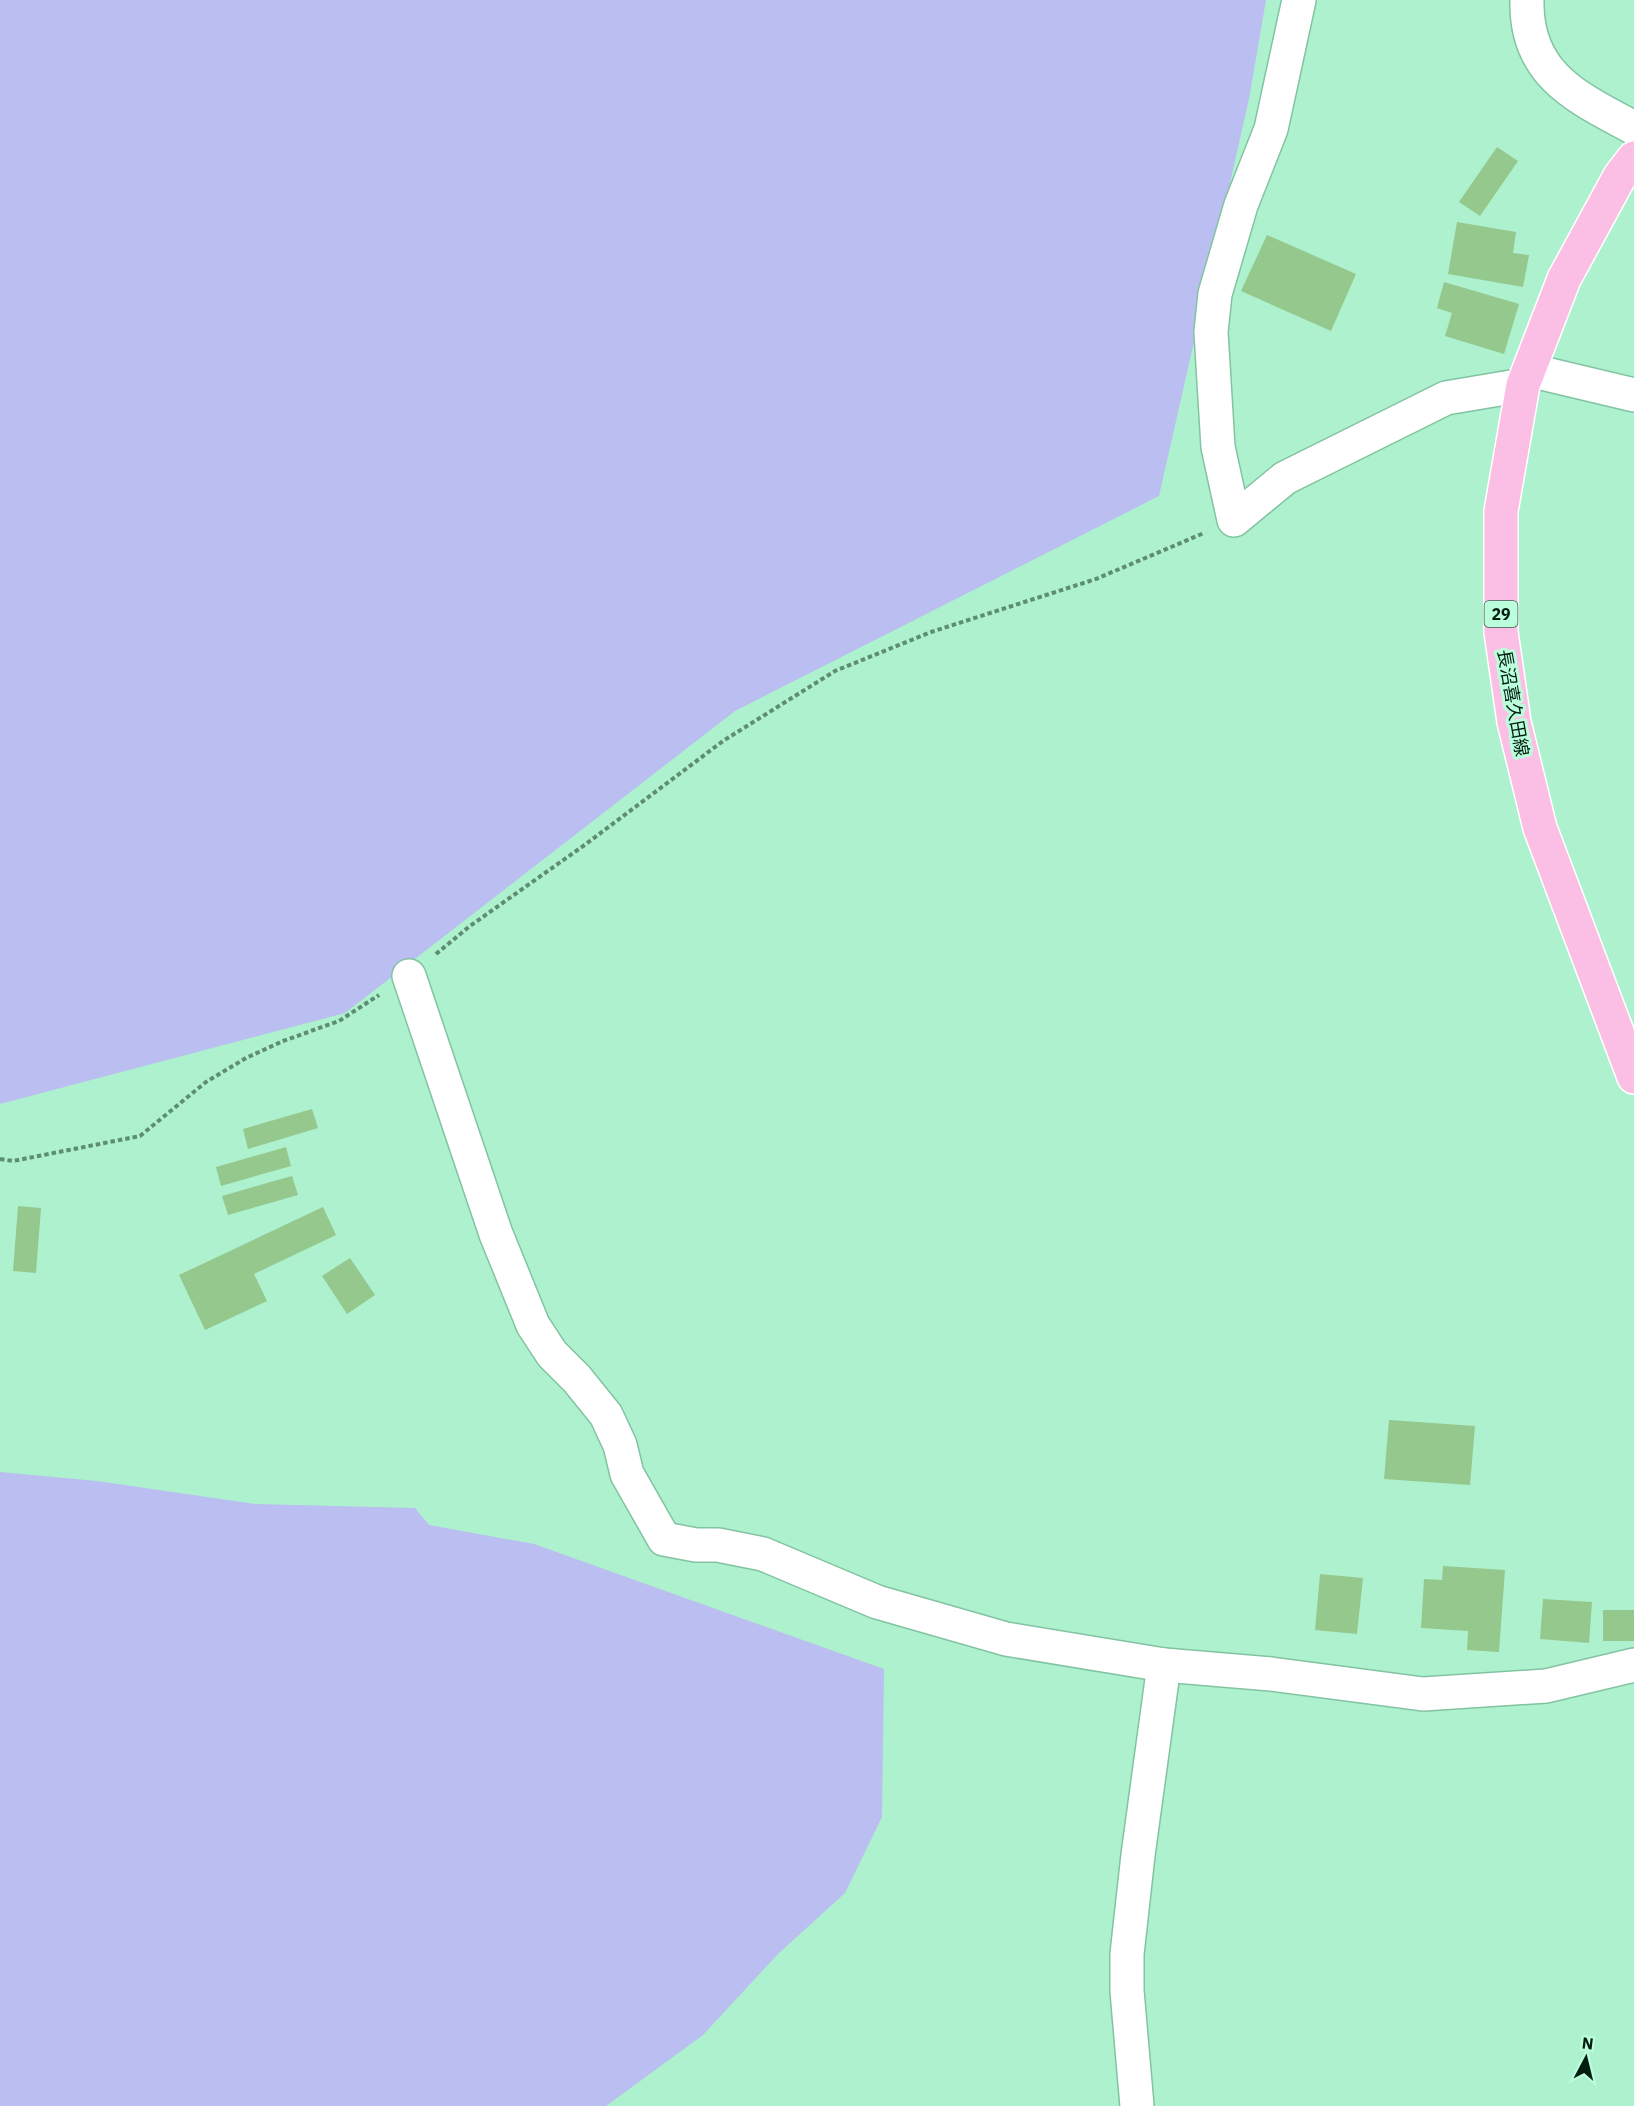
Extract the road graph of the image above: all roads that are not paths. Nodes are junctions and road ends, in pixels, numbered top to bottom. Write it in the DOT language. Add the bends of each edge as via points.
graph roads {
  1 [pos="1299,0"];
  2 [pos="1527,0"];
  3 [pos="1634,128"];
  4 [pos="1634,158"];
  5 [pos="1526,377"];
  6 [pos="1634,395"];
  7 [pos="408,976"];
  8 [pos="1634,1077"];
  9 [pos="1164,1665"];
  10 [pos="1634,1665"];
  11 [pos="1137,2106"];
  1 -- 5 [label="street" via="1271,129 1241,205 1215,294 1211,332 1218,447 1234,520 1285,478 1446,398"];
  2 -- 3 [label="street" via="1532,36 1555,78 1578,98"];
  4 -- 5 [label="main road, 長沼喜久田線 / 29" via="1620,176 1564,279"];
  5 -- 6 [label="street"];
  5 -- 8 [label="main road, 長沼喜久田線 / 29" via="1501,512 1501,632 1514,722 1540,828"];
  7 -- 9 [label="street" via="496,1234 533,1325 552,1354 606,1415 627,1473 664,1539 763,1554 877,1602 1006,1639"];
  9 -- 10 [label="street" via="1423,1694 1546,1686"];
  9 -- 11 [label="street" via="1127,1954"];
}
